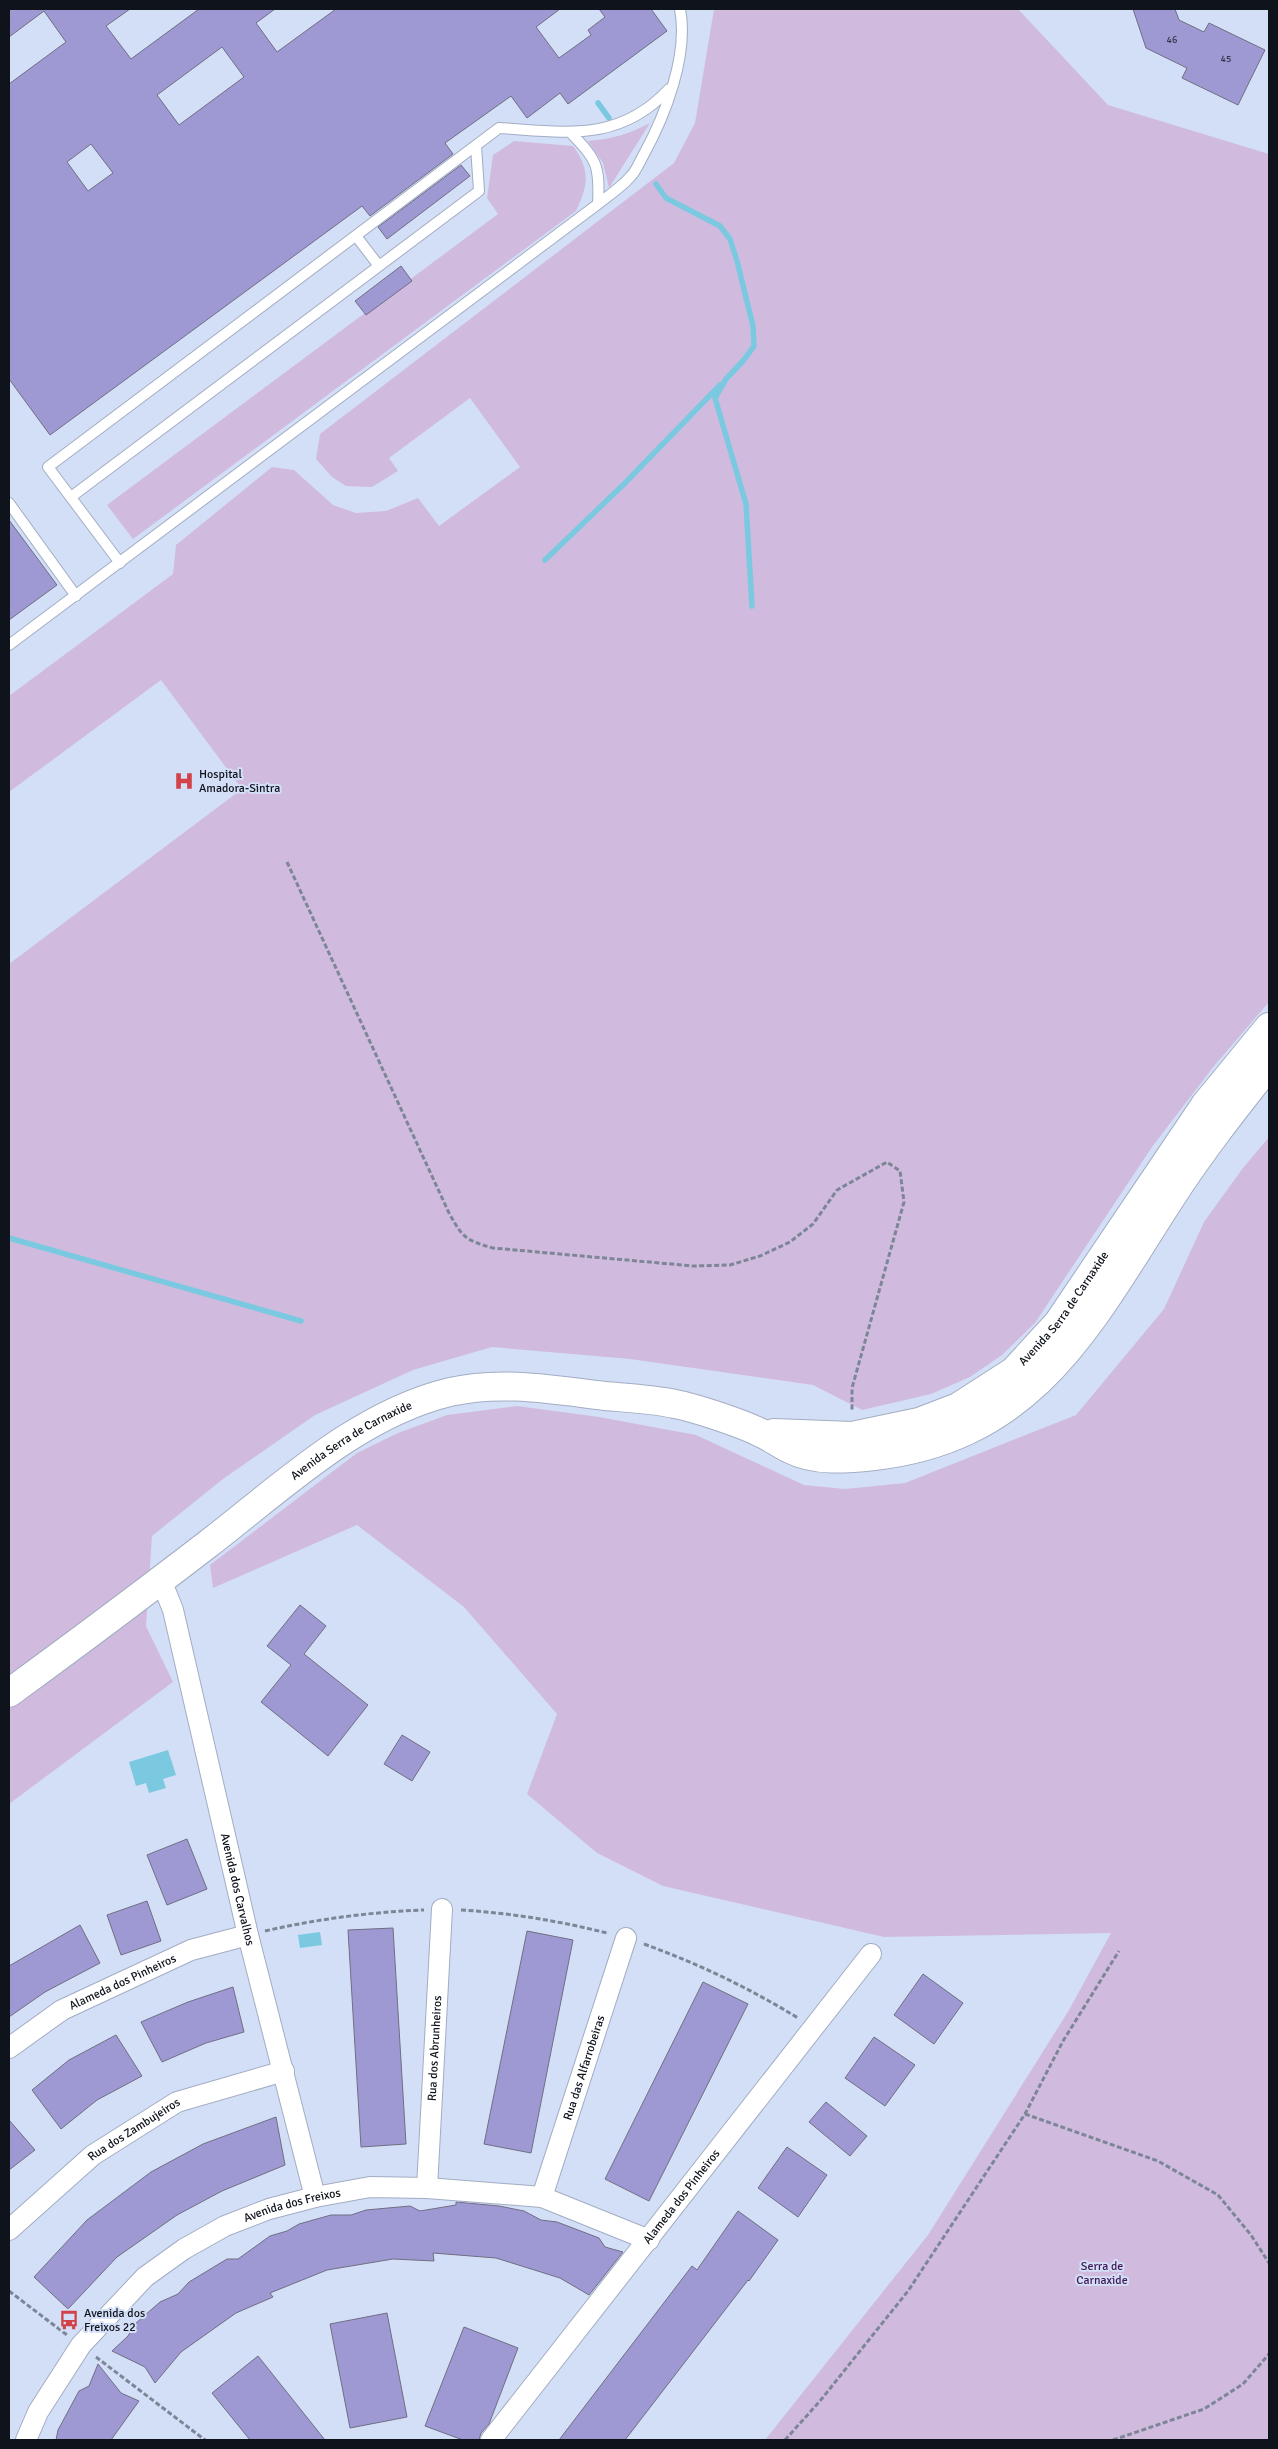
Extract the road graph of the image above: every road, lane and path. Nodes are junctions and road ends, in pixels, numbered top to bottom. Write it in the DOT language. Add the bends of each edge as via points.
graph roads {
  1 [pos="680,9"];
  2 [pos="673,85"];
  3 [pos="570,132"];
  4 [pos="476,146"];
  5 [pos="598,204"];
  6 [pos="356,236"];
  7 [pos="379,266"];
  8 [pos="71,497"];
  9 [pos="9,503"];
  10 [pos="120,563"];
  11 [pos="76,596"];
  12 [pos="9,645"];
  13 [pos="287,862"];
  14 [pos="1269,1028"];
  15 [pos="1269,1065"];
  16 [pos="760,1432"];
  17 [pos="852,1436"];
  18 [pos="161,1580"];
  19 [pos="9,1693"];
  20 [pos="442,1909"];
  21 [pos="248,1935"];
  22 [pos="626,1938"];
  23 [pos="1119,1951"];
  24 [pos="871,1954"];
  25 [pos="813,2028"];
  26 [pos="9,2048"];
  27 [pos="284,2072"];
  28 [pos="1025,2114"];
  29 [pos="427,2188"];
  30 [pos="315,2197"];
  31 [pos="542,2197"];
  32 [pos="9,2230"];
  33 [pos="649,2240"];
  34 [pos="1269,2263"];
  35 [pos="9,2291"];
  36 [pos="80,2345"];
  37 [pos="1269,2354"];
  38 [pos="26,2440"];
  39 [pos="205,2440"];
  40 [pos="491,2440"];
  41 [pos="785,2440"];
  42 [pos="1113,2440"];
  1 -- 2 [label="lane" via="683,23 680,59"];
  2 -- 3 [label="lane" via="653,106 634,118 606,128"];
  2 -- 5 [label="lane" via="651,141 632,176"];
  3 -- 4 [label="lane" via="499,128"];
  3 -- 5 [label="lane" via="589,152 599,174"];
  4 -- 6 [label="lane"];
  4 -- 7 [label="lane" via="479,191"];
  5 -- 10 [label="lane"];
  6 -- 7 [label="lane"];
  6 -- 8 [label="lane" via="48,467"];
  7 -- 8 [label="lane"];
  8 -- 10 [label="lane"];
  9 -- 11 [label="lane"];
  10 -- 11 [label="lane"];
  11 -- 12 [label="lane"];
  13 -- 17 [label="path" via="449,1213 459,1231 470,1241 503,1249 694,1266 730,1265 790,1242 813,1224 837,1190 876,1166 887,1162 900,1171 904,1202 852,1388"];
  14 -- 17 [label="street, Avenida Serra de Carnaxide" via="1205,1105 1058,1323 1014,1371 958,1407 919,1422"];
  15 -- 16 [label="street, Avenida Serra de Carnaxide" via="1226,1118 1178,1187 1080,1337 1038,1384 1012,1404 975,1428 932,1444 875,1456 820,1458 793,1451"];
  16 -- 17 [label="street, Avenida Serra de Carnaxide"];
  16 -- 18 [label="street, Avenida Serra de Carnaxide" via="676,1404 522,1386 456,1390 381,1417 342,1441"];
  18 -- 19 [label="street, Avenida Serra de Carnaxide"];
  18 -- 21 [label="street, Avenida dos Carvalhos" via="173,1610"];
  20 -- 21 [label="path" via="330,1918"];
  20 -- 22 [label="path" via="513,1914"];
  20 -- 29 [label="street, Rua dos Abrunheiros"];
  21 -- 26 [label="street, Alameda dos Pinheiros" via="191,1950 62,2010"];
  21 -- 27 [label="street, Avenida dos Carvalhos"];
  22 -- 25 [label="path" via="691,1961"];
  22 -- 31 [label="street, Rua das Alfarrobeiras"];
  23 -- 28 [label="path" via="1063,2041"];
  24 -- 25 [label="street, Alameda dos Pinheiros"];
  25 -- 33 [label="street, Alameda dos Pinheiros"];
  27 -- 30 [label="street, Avenida dos Carvalhos"];
  27 -- 32 [label="street, Rua dos Zambujeiros" via="177,2102 93,2155"];
  28 -- 34 [label="path" via="1158,2162 1218,2195"];
  28 -- 41 [label="path" via="908,2291"];
  29 -- 30 [label="street, Avenida dos Freixos" via="370,2187"];
  29 -- 31 [label="street, Avenida dos Freixos"];
  30 -- 36 [label="street, Avenida dos Freixos" via="260,2212 225,2226 184,2249 145,2276"];
  31 -- 33 [label="street, Avenida dos Freixos"];
  33 -- 40 [label="street, Alameda dos Pinheiros"];
  35 -- 36 [label="path"];
  36 -- 38 [label="street, Avenida dos Freixos" via="38,2412"];
  36 -- 39 [label="path"];
  37 -- 42 [label="path" via="1243,2384 1204,2409"];
}
